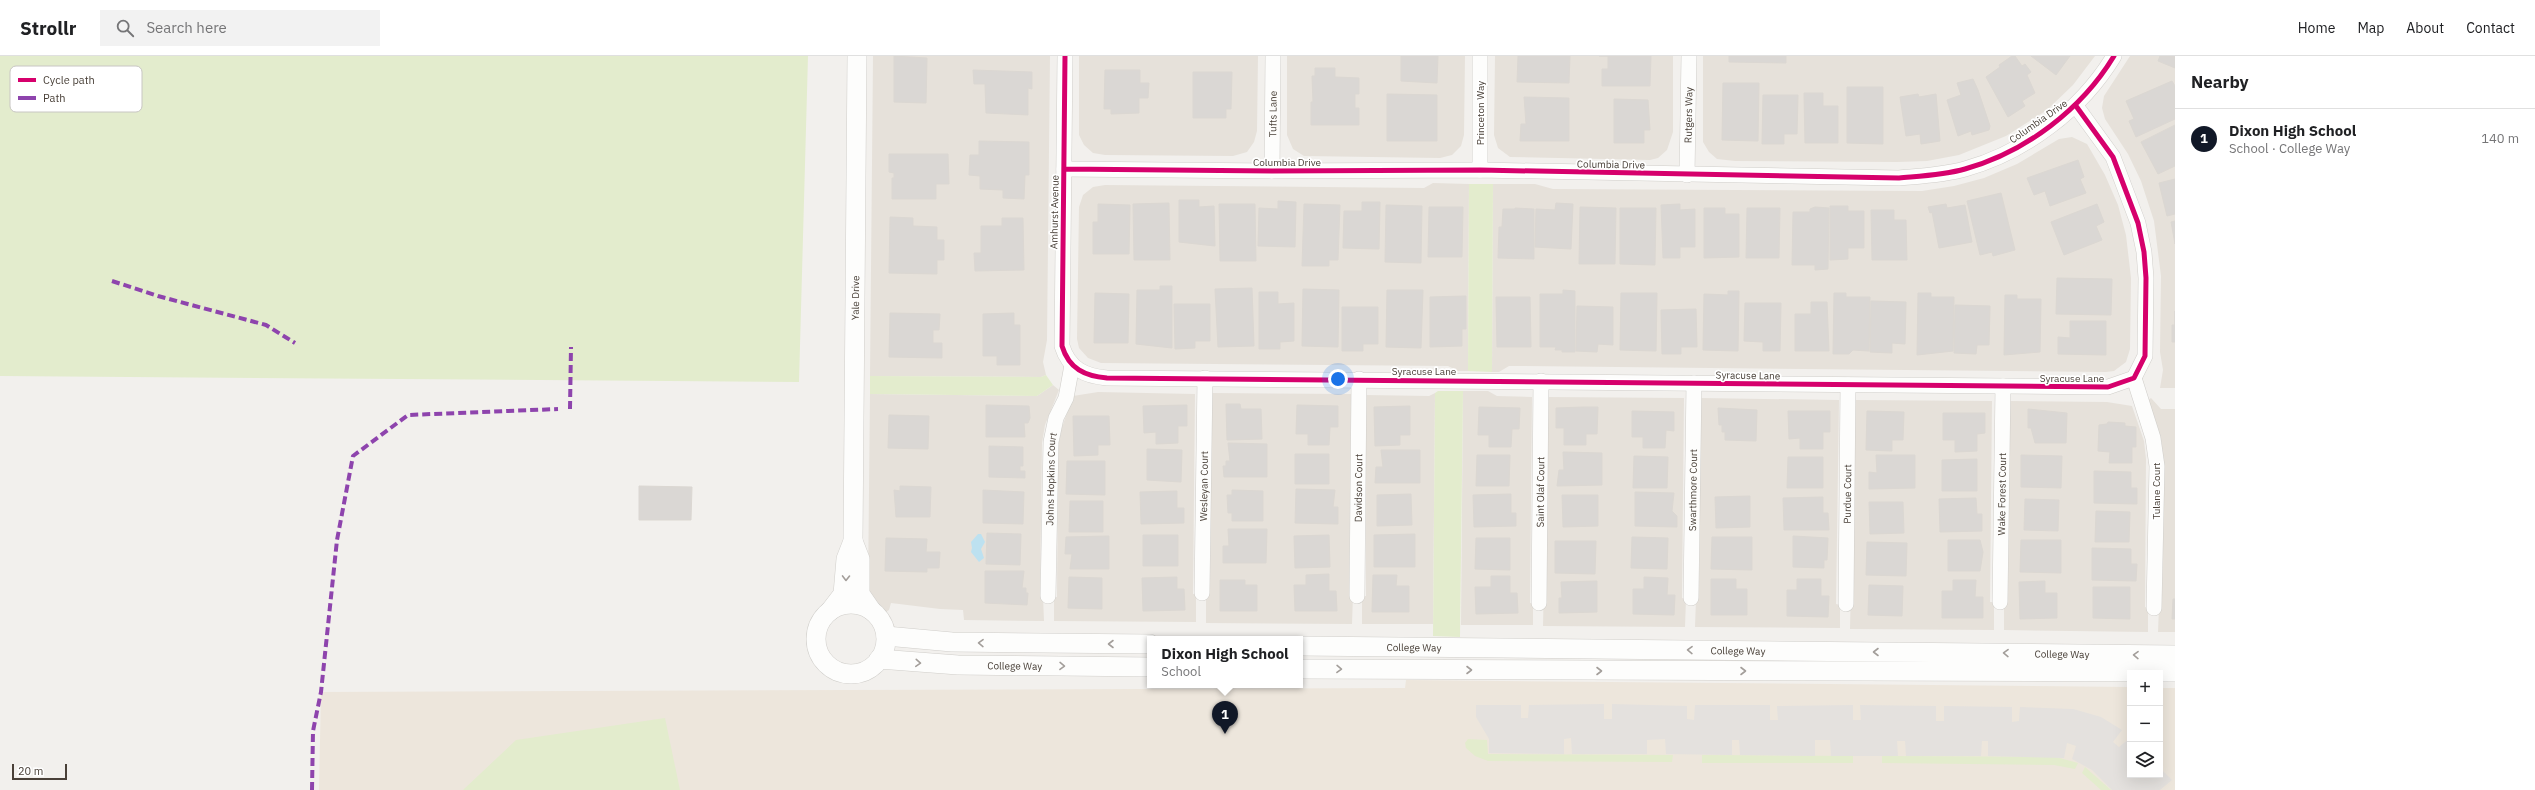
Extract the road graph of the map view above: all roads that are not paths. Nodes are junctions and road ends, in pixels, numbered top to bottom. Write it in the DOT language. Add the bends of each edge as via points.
graph roads {
  1 [pos="857,56"];
  2 [pos="1065,56"];
  3 [pos="1273,56"];
  4 [pos="1480,56"];
  5 [pos="1689,56"];
  6 [pos="2114,56"];
  7 [pos="2076,106"];
  8 [pos="1064,169"];
  9 [pos="1480,170"];
  10 [pos="1272,171"];
  11 [pos="1687,175"];
  12 [pos="1072,366"];
  13 [pos="1205,378"];
  14 [pos="2134,378"];
  15 [pos="1359,380"];
  16 [pos="1541,381"];
  17 [pos="1694,383"];
  18 [pos="1848,385"];
  19 [pos="2003,386"];
  20 [pos="853,541"];
  21 [pos="1202,593"];
  22 [pos="1048,596"];
  23 [pos="1357,596"];
  24 [pos="1691,598"];
  25 [pos="2000,602"];
  26 [pos="1539,603"];
  27 [pos="1846,604"];
  28 [pos="2154,608"];
  29 [pos="871,610"];
  30 [pos="830,611"];
  31 [pos="886,636"];
  32 [pos="1147,644"];
  33 [pos="1303,646"];
  34 [pos="2175,655"];
  35 [pos="879,659"];
  36 [pos="1147,667"];
  37 [pos="1303,669"];
  38 [pos="2175,672"];
  1 -- 20 [label="street, Yale Drive"];
  2 -- 8 [label="street, Amhurst Avenue"];
  3 -- 10 [label="street, Tufts Lane"];
  4 -- 9 [label="street, Princeton Way"];
  5 -- 11 [label="street, Rutgers Way"];
  6 -- 7 [label="street, Columbia Drive"];
  7 -- 11 [label="street, Columbia Drive" via="2016,148 1994,159 1951,172 1899,178"];
  7 -- 14 [label="street" via="2113,157 2138,223 2146,278 2145,356"];
  8 -- 10 [label="street, Columbia Drive"];
  8 -- 12 [label="street, Amhurst Avenue" via="1061,334 1064,354"];
  9 -- 10 [label="street, Columbia Drive"];
  9 -- 11 [label="street, Columbia Drive"];
  12 -- 13 [label="street, Syracuse Lane" via="1091,376 1107,378"];
  12 -- 22 [label="street, Johns Hopkins Court" via="1066,398 1056,418 1051,442"];
  13 -- 15 [label="street, Syracuse Lane"];
  13 -- 21 [label="street, Wesleyan Court"];
  14 -- 19 [label="street, Syracuse Lane" via="2108,387"];
  14 -- 28 [label="street, Tulane Court" via="2153,438 2157,466"];
  15 -- 16 [label="street, Syracuse Lane"];
  15 -- 23 [label="street, Davidson Court"];
  16 -- 17 [label="street, Syracuse Lane"];
  16 -- 26 [label="street, Saint Olaf Court"];
  17 -- 18 [label="street, Syracuse Lane"];
  17 -- 24 [label="street, Swarthmore Court"];
  18 -- 19 [label="street, Syracuse Lane"];
  18 -- 27 [label="street, Purdue Court"];
  19 -- 25 [label="street, Wake Forest Court"];
  20 -- 29 [label="street, Yale Drive" via="860,559 860,594"];
  20 -- 30 [label="street, Yale Drive, one-way" via="846,559 843,594"];
  29 -- 30 [label="street" via="851,604 840,605"];
  29 -- 31 [label="street" via="884,626"];
  30 -- 35 [label="street" via="821,619 816,637 819,654 826,664 836,671 848,674 865,670"];
  32 -- 31 [label="street, one-way" via="952,642"];
  31 -- 35 [label="street" via="886,644"];
  34 -- 33 [label="street, College Way, one-way"];
  35 -- 36 [label="street, College Way, one-way" via="958,666"];
  37 -- 38 [label="street, College Way, one-way"];
}
